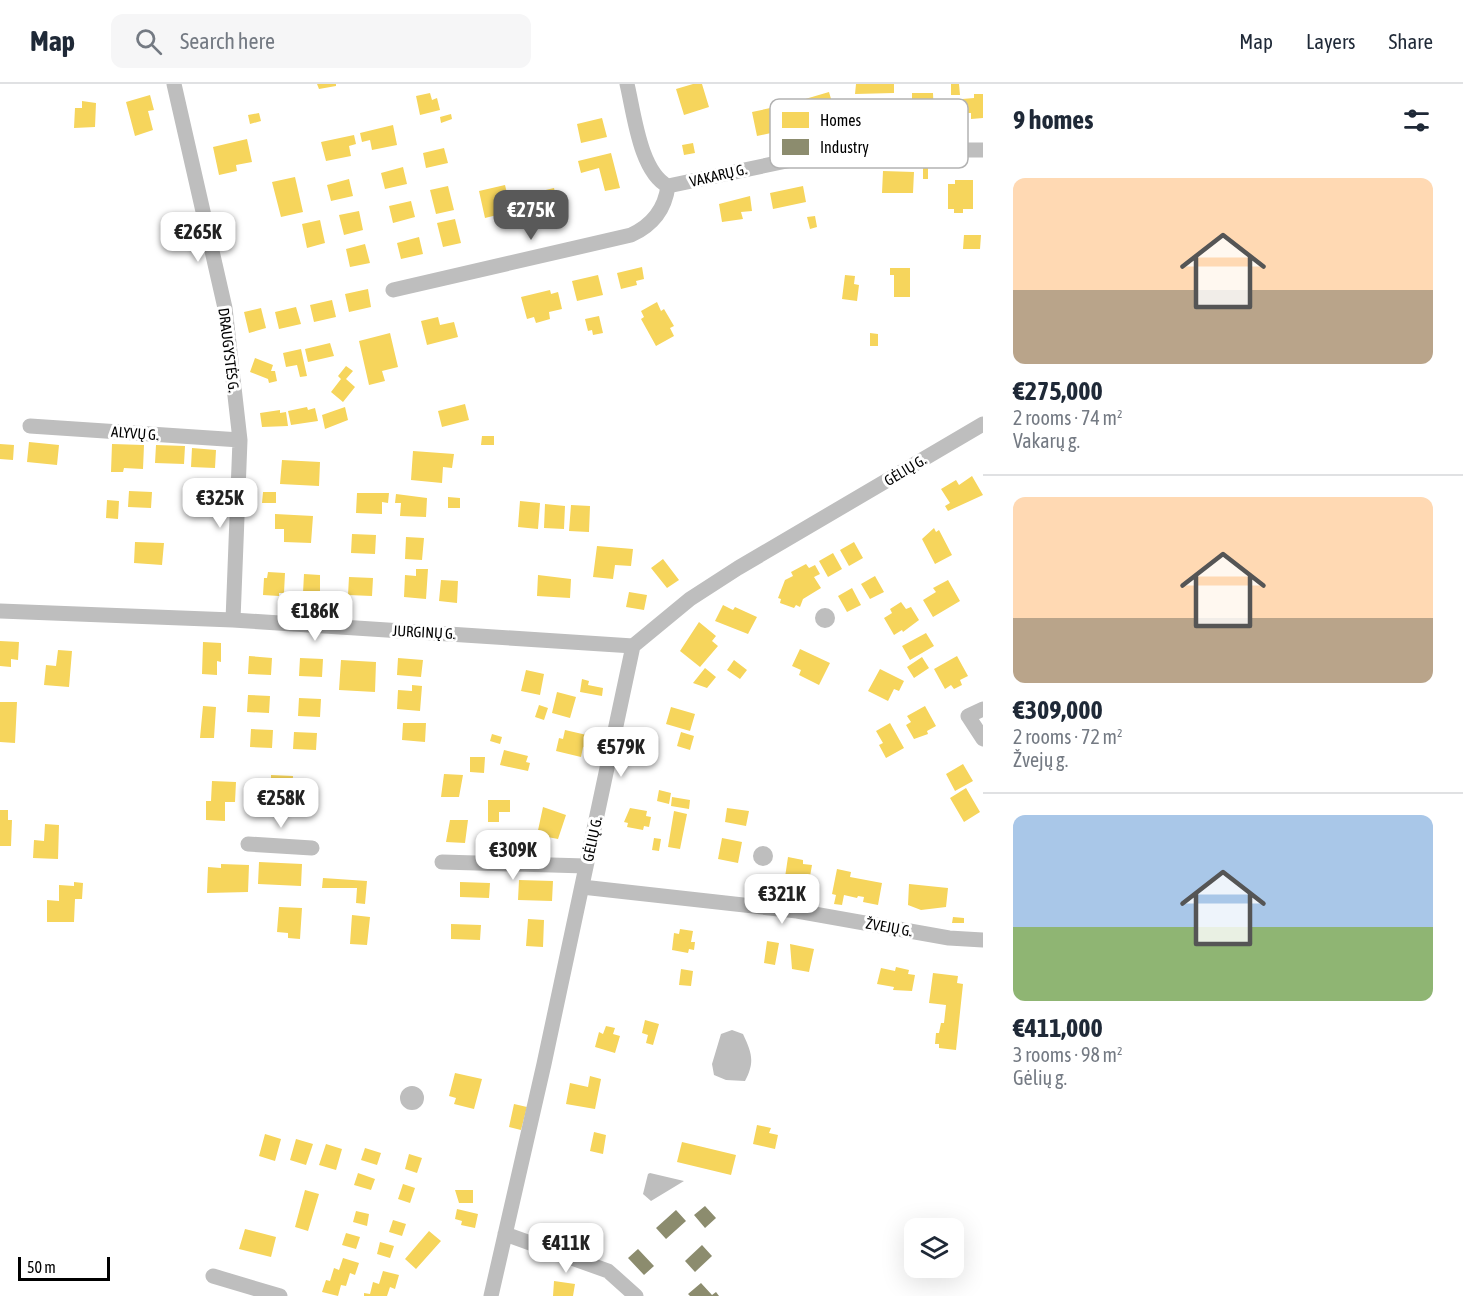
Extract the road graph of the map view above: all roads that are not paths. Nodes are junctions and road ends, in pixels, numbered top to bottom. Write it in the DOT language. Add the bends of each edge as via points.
graph roads {
  1 [pos="174,84"];
  2 [pos="627,84"];
  3 [pos="770,165"];
  4 [pos="668,186"];
  5 [pos="393,290"];
  6 [pos="983,424"];
  7 [pos="30,426"];
  8 [pos="240,440"];
  9 [pos="0,611"];
  10 [pos="233,620"];
  11 [pos="633,646"];
  12 [pos="983,709"];
  13 [pos="983,739"];
  14 [pos="248,844"];
  15 [pos="312,848"];
  16 [pos="442,862"];
  17 [pos="586,866"];
  18 [pos="582,887"];
  19 [pos="983,940"];
  20 [pos="505,1234"];
  21 [pos="213,1276"];
  22 [pos="280,1296"];
  23 [pos="491,1296"];
  24 [pos="636,1296"];
  1 -- 8 [label="street, DRAUGYSTĖS G." via="225,308"];
  2 -- 4 [label="street, VAKARŲ G." via="648,165 659,181"];
  3 -- 4 [label="street, VAKARŲ G."];
  4 -- 5 [label="street, VAKARŲ G." via="654,220 632,235"];
  6 -- 11 [label="street, GĖLIŲ G." via="738,568 690,599"];
  7 -- 8 [label="street, ALYVŲ G."];
  8 -- 10 [label="street, DRAUGYSTĖS G."];
  9 -- 10 [label="street, JURGINŲ G."];
  10 -- 11 [label="street, JURGINŲ G."];
  11 -- 17 [label="street, GĖLIŲ G."];
  12 -- 13 [label="street" via="968,716"];
  14 -- 15 [label="street"];
  16 -- 17 [label="street"];
  17 -- 18 [label="street, GĖLIŲ G."];
  18 -- 19 [label="street, ŽVEJŲ G." via="796,910 949,938"];
  18 -- 20 [label="street, GĖLIŲ G."];
  20 -- 23 [label="street, GĖLIŲ G."];
  20 -- 24 [label="street" via="608,1271"];
  21 -- 22 [label="street"];
}
